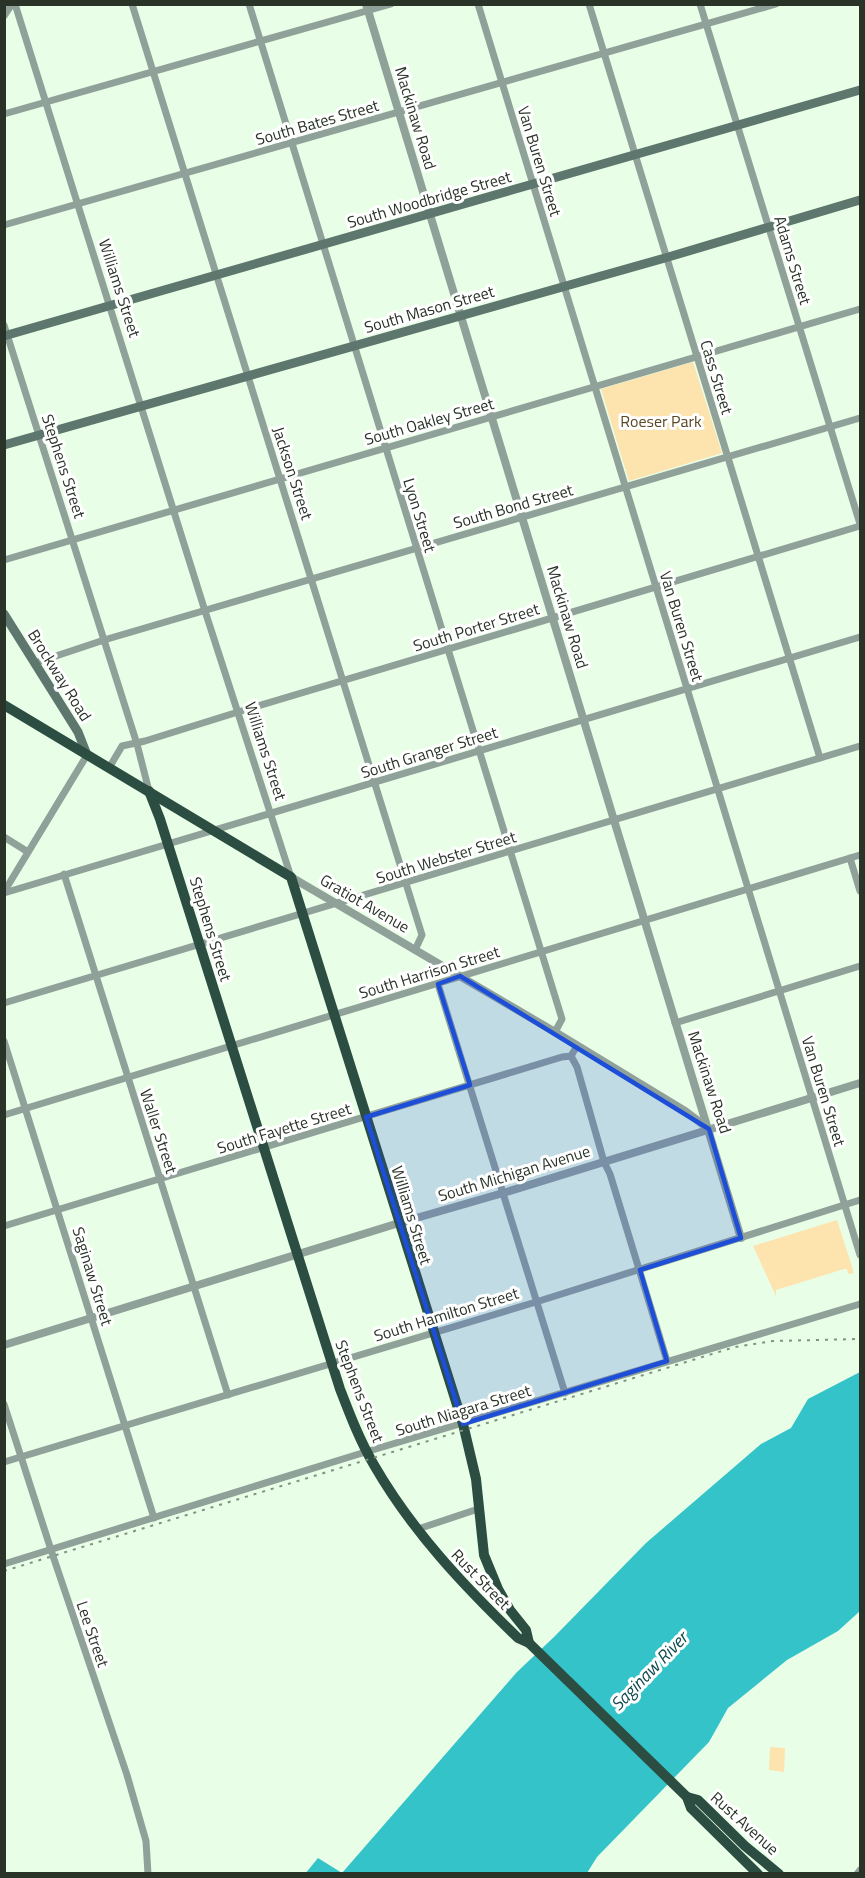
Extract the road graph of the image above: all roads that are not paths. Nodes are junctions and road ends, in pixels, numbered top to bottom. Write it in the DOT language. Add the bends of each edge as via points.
graph roads {
  1 [pos="13,4"];
  2 [pos="132,4"];
  3 [pos="249,4"];
  4 [pos="391,4"];
  5 [pos="478,4"];
  6 [pos="589,4"];
  7 [pos="700,4"];
  8 [pos="776,4"];
  9 [pos="367,8"];
  10 [pos="4,16"];
  11 [pos="706,24"];
  12 [pos="261,42"];
  13 [pos="604,54"];
  14 [pos="153,72"];
  15 [pos="502,83"];
  16 [pos="861,90"];
  17 [pos="46,102"];
  18 [pos="399,113"];
  19 [pos="4,114"];
  20 [pos="737,125"];
  21 [pos="292,144"];
  22 [pos="635,155"];
  23 [pos="185,174"];
  24 [pos="533,184"];
  25 [pos="861,200"];
  26 [pos="78,206"];
  27 [pos="429,215"];
  28 [pos="4,225"];
  29 [pos="768,227"];
  30 [pos="323,244"];
  31 [pos="665,258"];
  32 [pos="216,275"];
  33 [pos="564,286"];
  34 [pos="109,305"];
  35 [pos="861,309"];
  36 [pos="460,315"];
  37 [pos="799,326"];
  38 [pos="5,332"];
  39 [pos="354,346"];
  40 [pos="697,357"];
  41 [pos="248,376"];
  42 [pos="595,386"];
  43 [pos="142,406"];
  44 [pos="491,417"];
  45 [pos="861,418"];
  46 [pos="830,427"];
  47 [pos="39,436"];
  48 [pos="4,445"];
  49 [pos="386,448"];
  50 [pos="727,456"];
  51 [pos="280,478"];
  52 [pos="626,487"];
  53 [pos="174,510"];
  54 [pos="521,517"];
  55 [pos="861,525"];
  56 [pos="72,540"];
  57 [pos="416,548"];
  58 [pos="758,557"];
  59 [pos="4,560"];
  60 [pos="312,579"];
  61 [pos="656,588"];
  62 [pos="205,611"];
  63 [pos="4,614"];
  64 [pos="553,619"];
  65 [pos="861,637"];
  66 [pos="104,640"];
  67 [pos="448,650"];
  68 [pos="789,658"];
  69 [pos="35,663"];
  70 [pos="344,681"];
  71 [pos="687,689"];
  72 [pos="4,705"];
  73 [pos="238,712"];
  74 [pos="583,719"];
  75 [pos="137,744"];
  76 [pos="861,746"];
  77 [pos="480,751"];
  78 [pos="87,754"];
  79 [pos="820,758"];
  80 [pos="109,768"];
  81 [pos="375,782"];
  82 [pos="718,789"];
  83 [pos="149,791"];
  84 [pos="270,813"];
  85 [pos="614,820"];
  86 [pos="214,831"];
  87 [pos="4,837"];
  88 [pos="168,844"];
  89 [pos="511,851"];
  90 [pos="27,852"];
  91 [pos="861,855"];
  92 [pos="850,858"];
  93 [pos="64,874"];
  94 [pos="291,877"];
  95 [pos="406,884"];
  96 [pos="749,889"];
  97 [pos="861,891"];
  98 [pos="4,893"];
  99 [pos="337,904"];
  100 [pos="302,915"];
  101 [pos="645,921"];
  102 [pos="200,946"];
  103 [pos="416,950"];
  104 [pos="542,952"];
  105 [pos="861,966"];
  106 [pos="97,976"];
  107 [pos="460,976"];
  108 [pos="438,984"];
  109 [pos="779,990"];
  110 [pos="4,1003"];
  111 [pos="334,1016"];
  112 [pos="675,1023"];
  113 [pos="555,1032"];
  114 [pos="4,1041"];
  115 [pos="577,1046"];
  116 [pos="232,1047"];
  117 [pos="571,1056"];
  118 [pos="128,1077"];
  119 [pos="861,1083"];
  120 [pos="470,1085"];
  121 [pos="812,1099"];
  122 [pos="26,1108"];
  123 [pos="4,1115"];
  124 [pos="366,1117"];
  125 [pos="709,1129"];
  126 [pos="264,1148"];
  127 [pos="604,1162"];
  128 [pos="160,1179"];
  129 [pos="503,1193"];
  130 [pos="861,1200"];
  131 [pos="845,1205"];
  132 [pos="58,1210"];
  133 [pos="399,1223"];
  134 [pos="4,1226"];
  135 [pos="741,1238"];
  136 [pos="297,1254"];
  137 [pos="861,1255"];
  138 [pos="639,1270"];
  139 [pos="194,1286"];
  140 [pos="536,1302"];
  141 [pos="861,1304"];
  142 [pos="92,1317"];
  143 [pos="434,1332"];
  144 [pos="4,1345"];
  145 [pos="667,1361"];
  146 [pos="332,1363"];
  147 [pos="565,1393"];
  148 [pos="228,1395"];
  149 [pos="4,1404"];
  150 [pos="463,1424"];
  151 [pos="124,1426"];
  152 [pos="368,1453"];
  153 [pos="21,1457"];
  154 [pos="4,1462"];
  155 [pos="478,1509"];
  156 [pos="154,1518"];
  157 [pos="418,1529"];
  158 [pos="51,1550"];
  159 [pos="4,1564"];
  160 [pos="529,1643"];
  161 [pos="687,1797"];
  162 [pos="861,1870"];
  163 [pos="148,1874"];
  164 [pos="758,1874"];
  165 [pos="779,1874"];
  166 [pos="857,1874"];
  1 -- 10 [label="street"];
  1 -- 17 [label="street, Williams Street"];
  2 -- 14 [label="street, Jackson Street"];
  3 -- 12 [label="street, Lyon Street"];
  4 -- 9 [label="street"];
  5 -- 15 [label="street, Van Buren Street"];
  6 -- 13 [label="street, Cass Street"];
  7 -- 11 [label="street, Adams Street"];
  8 -- 11 [label="street, South Bates Street"];
  9 -- 12 [label="street"];
  9 -- 18 [label="street, Mackinaw Road"];
  11 -- 13 [label="street, South Bates Street"];
  11 -- 20 [label="street, Adams Street"];
  12 -- 14 [label="street"];
  12 -- 21 [label="street, Lyon Street"];
  13 -- 15 [label="street, South Bates Street"];
  13 -- 22 [label="street, Cass Street"];
  14 -- 17 [label="street"];
  14 -- 23 [label="street, Jackson Street"];
  15 -- 18 [label="street, South Bates Street"];
  15 -- 24 [label="street, Van Buren Street"];
  16 -- 20 [label="main road, South Woodbridge Street"];
  17 -- 19 [label="street"];
  17 -- 26 [label="street, Williams Street"];
  18 -- 21 [label="street, South Bates Street"];
  18 -- 27 [label="street, Mackinaw Road"];
  20 -- 22 [label="main road, South Woodbridge Street"];
  20 -- 29 [label="street, Adams Street"];
  21 -- 23 [label="street, South Bates Street"];
  21 -- 30 [label="street, Lyon Street"];
  22 -- 24 [label="main road, South Woodbridge Street"];
  22 -- 31 [label="street, Cass Street"];
  23 -- 26 [label="street, South Bates Street"];
  23 -- 32 [label="street, Jackson Street"];
  24 -- 27 [label="main road, South Woodbridge Street"];
  24 -- 33 [label="street, Van Buren Street"];
  25 -- 29 [label="main road, South Mason Street"];
  26 -- 28 [label="street, South Bates Street"];
  26 -- 34 [label="street, Williams Street"];
  27 -- 30 [label="main road, South Woodbridge Street"];
  27 -- 36 [label="street, Mackinaw Road"];
  29 -- 31 [label="main road, South Mason Street"];
  29 -- 37 [label="street, Adams Street"];
  30 -- 32 [label="main road, South Woodbridge Street"];
  30 -- 39 [label="street, Lyon Street"];
  31 -- 33 [label="main road, South Mason Street"];
  31 -- 40 [label="street, Cass Street"];
  32 -- 34 [label="main road, South Woodbridge Street"];
  32 -- 41 [label="street, Jackson Street"];
  33 -- 36 [label="main road, South Mason Street"];
  33 -- 42 [label="street, Van Buren Street"];
  34 -- 38 [label="main road, South Woodbridge Street"];
  34 -- 43 [label="street, Williams Street"];
  35 -- 37 [label="street, South Oakley Street"];
  36 -- 39 [label="main road, South Mason Street"];
  36 -- 44 [label="street, Mackinaw Road"];
  37 -- 40 [label="street, South Oakley Street"];
  37 -- 46 [label="street, Adams Street"];
  38 -- 47 [label="street, Stephens Street"];
  39 -- 41 [label="main road, South Mason Street"];
  39 -- 49 [label="street, Lyon Street"];
  40 -- 42 [label="street, South Oakley Street"];
  40 -- 50 [label="street, Cass Street"];
  41 -- 43 [label="main road, South Mason Street"];
  41 -- 51 [label="street, Jackson Street"];
  42 -- 44 [label="street, South Oakley Street"];
  42 -- 52 [label="street, Van Buren Street"];
  43 -- 47 [label="main road, South Mason Street"];
  43 -- 53 [label="street, Williams Street"];
  44 -- 49 [label="street, South Oakley Street"];
  44 -- 54 [label="street, Mackinaw Road"];
  45 -- 46 [label="street, South Bond Street"];
  46 -- 50 [label="street, South Bond Street"];
  46 -- 55 [label="street, Adams Street"];
  47 -- 48 [label="main road, South Mason Street"];
  47 -- 56 [label="street, Stephens Street"];
  49 -- 51 [label="street, South Oakley Street"];
  49 -- 57 [label="street, Lyon Street"];
  50 -- 52 [label="street, South Bond Street"];
  50 -- 58 [label="street, Cass Street"];
  51 -- 53 [label="street, South Oakley Street"];
  51 -- 60 [label="street, Jackson Street"];
  52 -- 54 [label="street, South Bond Street"];
  52 -- 61 [label="street, Van Buren Street"];
  53 -- 56 [label="street, South Oakley Street"];
  53 -- 62 [label="street, Williams Street"];
  54 -- 57 [label="street, South Bond Street"];
  54 -- 64 [label="street, Mackinaw Road"];
  55 -- 58 [label="street, South Porter Street"];
  56 -- 59 [label="street, South Oakley Street"];
  56 -- 66 [label="street, Stephens Street"];
  57 -- 60 [label="street, South Bond Street"];
  57 -- 67 [label="street, Lyon Street"];
  58 -- 61 [label="street, South Porter Street"];
  58 -- 68 [label="street, Cass Street"];
  60 -- 62 [label="street, South Bond Street"];
  60 -- 70 [label="street, Jackson Street"];
  61 -- 64 [label="street, South Porter Street"];
  61 -- 71 [label="street, Van Buren Street"];
  62 -- 66 [label="street, South Bond Street"];
  62 -- 73 [label="street, Williams Street"];
  63 -- 69 [label="main road, Brockway Road"];
  64 -- 67 [label="street, South Porter Street"];
  64 -- 74 [label="street, Mackinaw Road"];
  65 -- 68 [label="street, South Granger Street"];
  66 -- 69 [label="street, South Bond Street"];
  66 -- 75 [label="street, Stephens Street"];
  67 -- 70 [label="street, South Porter Street"];
  67 -- 77 [label="street, Lyon Street"];
  68 -- 71 [label="street, South Granger Street"];
  68 -- 79 [label="street, Cass Street"];
  69 -- 78 [label="main road, Brockway Road" via="78,732"];
  70 -- 73 [label="street, South Porter Street"];
  70 -- 81 [label="street, Jackson Street"];
  71 -- 74 [label="street, South Granger Street"];
  71 -- 82 [label="street, Van Buren Street"];
  72 -- 78 [label="highway, Gratiot Avenue"];
  73 -- 75 [label="street, South Porter Street"];
  73 -- 84 [label="street, Williams Street"];
  74 -- 77 [label="street, South Granger Street"];
  74 -- 85 [label="street, Mackinaw Road"];
  75 -- 80 [label="street, South Porter Street" via="122,746"];
  75 -- 83 [label="street, Stephens Street"];
  76 -- 79 [label="street, South Webster Street"];
  77 -- 81 [label="street, South Granger Street"];
  77 -- 89 [label="street, Lyon Street"];
  78 -- 80 [label="highway, Gratiot Avenue"];
  78 -- 90 [label="street"];
  79 -- 82 [label="street, South Webster Street"];
  80 -- 83 [label="highway, Gratiot Avenue"];
  81 -- 84 [label="street, South Granger Street"];
  81 -- 95 [label="street, Jackson Street"];
  82 -- 85 [label="street, South Webster Street"];
  82 -- 96 [label="street, Van Buren Street"];
  83 -- 86 [label="highway, Gratiot Avenue"];
  83 -- 88 [label="highway, Stephens Street"];
  84 -- 86 [label="street, South Granger Street"];
  84 -- 94 [label="street, Williams Street"];
  85 -- 89 [label="street, South Webster Street"];
  85 -- 101 [label="street, Mackinaw Road"];
  86 -- 88 [label="street, South Granger Street"];
  86 -- 94 [label="highway, Gratiot Avenue"];
  87 -- 90 [label="street"];
  88 -- 93 [label="street, South Granger Street"];
  88 -- 102 [label="highway, Stephens Street"];
  89 -- 95 [label="street, South Webster Street"];
  89 -- 104 [label="street, Lyon Street"];
  90 -- 98 [label="street"];
  91 -- 92 [label="street, South Harrison Street"];
  92 -- 96 [label="street, South Harrison Street"];
  92 -- 97 [label="street"];
  93 -- 98 [label="street, South Granger Street"];
  93 -- 106 [label="street, Waller Street"];
  94 -- 99 [label="street, Gratiot Avenue"];
  94 -- 100 [label="highway, Williams Street"];
  95 -- 99 [label="street, South Webster Street"];
  95 -- 103 [label="street, Jackson Street" via="422,935"];
  96 -- 101 [label="street, South Harrison Street"];
  96 -- 109 [label="street, Van Buren Street"];
  99 -- 100 [label="street, South Webster Street"];
  99 -- 103 [label="street, Gratiot Avenue"];
  100 -- 102 [label="street, South Webster Street"];
  100 -- 111 [label="highway, Williams Street"];
  101 -- 104 [label="street, South Harrison Street"];
  101 -- 112 [label="street, Mackinaw Road"];
  102 -- 106 [label="street, South Webster Street"];
  102 -- 116 [label="highway, Stephens Street"];
  103 -- 107 [label="street, Gratiot Avenue"];
  104 -- 107 [label="street, South Harrison Street"];
  104 -- 113 [label="street, Lyon Street" via="562,1019"];
  105 -- 109 [label="street"];
  106 -- 110 [label="street, South Webster Street"];
  106 -- 118 [label="street, Waller Street"];
  107 -- 108 [label="street, South Harrison Street"];
  107 -- 113 [label="street, Gratiot Avenue"];
  108 -- 111 [label="street, South Harrison Street"];
  108 -- 120 [label="street"];
  109 -- 112 [label="street"];
  109 -- 121 [label="street, Van Buren Street"];
  111 -- 116 [label="street, South Harrison Street"];
  111 -- 124 [label="highway, Williams Street"];
  112 -- 125 [label="street, Mackinaw Road"];
  113 -- 115 [label="street, Gratiot Avenue"];
  114 -- 122 [label="street, Saginaw Street"];
  115 -- 117 [label="street"];
  115 -- 125 [label="street, Gratiot Avenue"];
  116 -- 118 [label="street, South Harrison Street"];
  116 -- 126 [label="highway, Stephens Street"];
  117 -- 120 [label="street, South Fayette Street"];
  117 -- 127 [label="street"];
  118 -- 122 [label="street, South Harrison Street"];
  118 -- 128 [label="street, Waller Street"];
  119 -- 121 [label="street, South Michigan Avenue"];
  120 -- 124 [label="street, South Fayette Street"];
  120 -- 129 [label="street"];
  121 -- 125 [label="street, South Michigan Avenue"];
  121 -- 131 [label="street, Van Buren Street"];
  122 -- 123 [label="street, South Harrison Street"];
  122 -- 132 [label="street, Saginaw Street"];
  124 -- 126 [label="street, South Fayette Street"];
  124 -- 133 [label="highway, Williams Street"];
  125 -- 127 [label="street, South Michigan Avenue"];
  125 -- 135 [label="street, Mackinaw Road"];
  126 -- 128 [label="street, South Fayette Street"];
  126 -- 136 [label="highway, Stephens Street"];
  127 -- 129 [label="street, South Michigan Avenue"];
  127 -- 138 [label="street"];
  128 -- 132 [label="street, South Fayette Street"];
  128 -- 139 [label="street, Waller Street"];
  129 -- 133 [label="street, South Michigan Avenue"];
  129 -- 140 [label="street"];
  130 -- 131 [label="street, South Hamilton Street"];
  131 -- 135 [label="street, South Hamilton Street"];
  131 -- 137 [label="street, Van Buren Street"];
  132 -- 134 [label="street, South Fayette Street"];
  132 -- 142 [label="street, Saginaw Street"];
  133 -- 136 [label="street, South Michigan Avenue"];
  133 -- 143 [label="highway, Williams Street"];
  135 -- 138 [label="street, South Hamilton Street"];
  136 -- 139 [label="street, South Michigan Avenue"];
  136 -- 146 [label="highway, Stephens Street"];
  138 -- 140 [label="street, South Hamilton Street"];
  138 -- 145 [label="street"];
  139 -- 142 [label="street, South Michigan Avenue"];
  139 -- 148 [label="street, Waller Street"];
  140 -- 143 [label="street, South Hamilton Street"];
  140 -- 147 [label="street"];
  141 -- 145 [label="street, South Niagara Street"];
  142 -- 144 [label="street, South Michigan Avenue"];
  142 -- 151 [label="street, Saginaw Street"];
  143 -- 146 [label="street, South Hamilton Street"];
  143 -- 150 [label="highway, Williams Street"];
  145 -- 147 [label="street, South Niagara Street"];
  146 -- 148 [label="street, South Hamilton Street"];
  146 -- 152 [label="highway, Stephens Street"];
  147 -- 150 [label="street, South Niagara Street"];
  148 -- 151 [label="street, South Hamilton Street"];
  149 -- 153 [label="street, Lee Street"];
  150 -- 152 [label="street, South Niagara Street"];
  150 -- 155 [label="highway, Williams Street" via="476,1479"];
  151 -- 153 [label="street, South Hamilton Street"];
  151 -- 156 [label="street, Saginaw Street"];
  152 -- 156 [label="street, South Niagara Street"];
  152 -- 157 [label="highway, Stephens Street"];
  153 -- 154 [label="street, South Hamilton Street"];
  153 -- 158 [label="street, Lee Street"];
  155 -- 157 [label="street"];
  155 -- 160 [label="highway, Williams Street" via="484,1555 492,1578 526,1630"];
  156 -- 158 [label="street, South Niagara Street"];
  157 -- 160 [label="highway, Rust Street" via="470,1591 518,1638"];
  158 -- 159 [label="street, South Niagara Street"];
  158 -- 163 [label="street, Lee Street" via="128,1775 146,1841"];
  160 -- 161 [label="highway"];
  161 -- 164 [label="highway, Rust Avenue" via="691,1808"];
  161 -- 165 [label="highway, Rust Avenue" via="698,1800"];
  162 -- 166 [label="street"];
}
